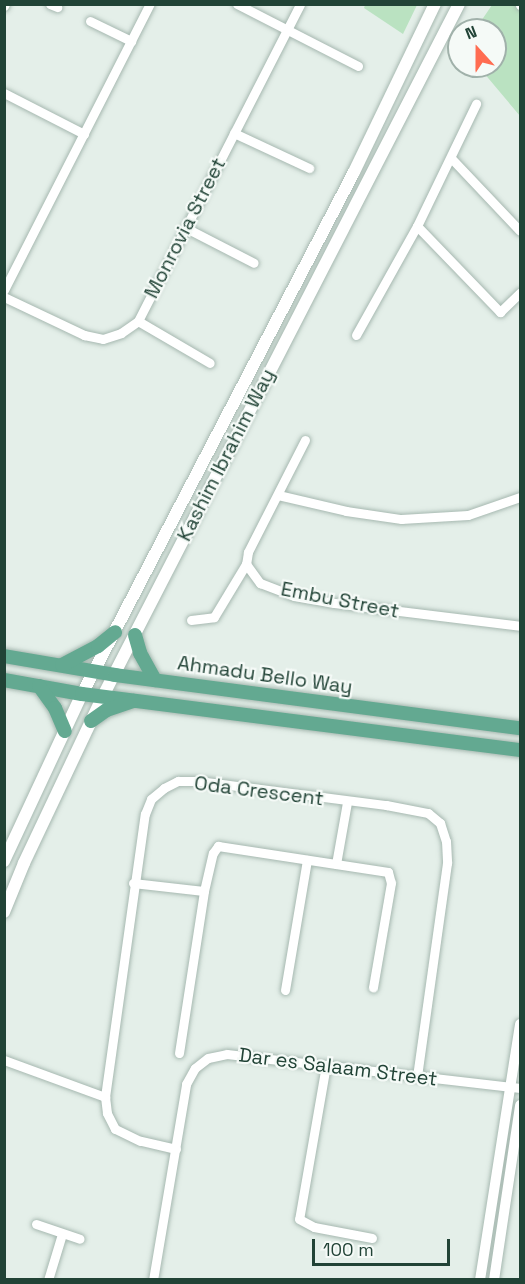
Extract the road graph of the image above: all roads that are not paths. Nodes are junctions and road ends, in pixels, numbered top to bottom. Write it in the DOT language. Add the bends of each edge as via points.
graph roads {
  1 [pos="150,4"];
  2 [pos="237,4"];
  3 [pos="300,4"];
  4 [pos="435,4"];
  5 [pos="459,4"];
  6 [pos="90,21"];
  7 [pos="287,30"];
  8 [pos="131,41"];
  9 [pos="358,66"];
  10 [pos="4,93"];
  11 [pos="476,104"];
  12 [pos="234,133"];
  13 [pos="84,134"];
  14 [pos="451,158"];
  15 [pos="309,168"];
  16 [pos="417,226"];
  17 [pos="186,228"];
  18 [pos="520,231"];
  19 [pos="254,262"];
  20 [pos="4,290"];
  21 [pos="520,292"];
  22 [pos="4,297"];
  23 [pos="138,321"];
  24 [pos="356,335"];
  25 [pos="210,363"];
  26 [pos="305,440"];
  27 [pos="278,495"];
  28 [pos="520,497"];
  29 [pos="246,564"];
  30 [pos="190,620"];
  31 [pos="520,626"];
  32 [pos="116,632"];
  33 [pos="135,635"];
  34 [pos="4,656"];
  35 [pos="62,665"];
  36 [pos="95,671"];
  37 [pos="115,675"];
  38 [pos="4,680"];
  39 [pos="155,680"];
  40 [pos="39,686"];
  41 [pos="82,694"];
  42 [pos="103,696"];
  43 [pos="135,700"];
  44 [pos="92,721"];
  45 [pos="520,728"];
  46 [pos="65,731"];
  47 [pos="520,750"];
  48 [pos="347,802"];
  49 [pos="307,860"];
  50 [pos="4,861"];
  51 [pos="336,864"];
  52 [pos="133,883"];
  53 [pos="204,891"];
  54 [pos="4,912"];
  55 [pos="373,987"];
  56 [pos="285,990"];
  57 [pos="520,1024"];
  58 [pos="179,1053"];
  59 [pos="4,1060"];
  60 [pos="326,1065"];
  61 [pos="417,1077"];
  62 [pos="515,1087"];
  63 [pos="105,1097"];
  64 [pos="520,1105"];
  65 [pos="176,1149"];
  66 [pos="36,1224"];
  67 [pos="62,1234"];
  68 [pos="372,1238"];
  69 [pos="80,1239"];
  70 [pos="48,1280"];
  71 [pos="153,1280"];
  72 [pos="480,1280"];
  73 [pos="494,1280"];
  1 -- 8 [label="street"];
  2 -- 7 [label="street"];
  3 -- 7 [label="street, Monrovia Street"];
  4 -- 32 [label="main road, Kashim Ibrahim Way" via="354,172"];
  5 -- 33 [label="main road, Kashim Ibrahim Way"];
  6 -- 8 [label="street"];
  7 -- 9 [label="street"];
  7 -- 12 [label="street, Monrovia Street"];
  8 -- 13 [label="street"];
  10 -- 13 [label="street"];
  11 -- 14 [label="street"];
  12 -- 15 [label="street"];
  12 -- 17 [label="street, Monrovia Street"];
  13 -- 20 [label="street"];
  14 -- 16 [label="street"];
  14 -- 18 [label="street"];
  16 -- 21 [label="street" via="500,312"];
  16 -- 24 [label="street"];
  17 -- 19 [label="street"];
  17 -- 23 [label="street, Monrovia Street"];
  22 -- 23 [label="street, Monrovia Street" via="84,335 103,339"];
  23 -- 25 [label="street"];
  26 -- 27 [label="street"];
  27 -- 28 [label="street" via="401,519 468,515"];
  27 -- 29 [label="street" via="248,552"];
  29 -- 30 [label="street" via="214,617"];
  29 -- 31 [label="street, Embu Street" via="260,583 294,596"];
  32 -- 35 [label="main road"];
  32 -- 36 [label="main road, Kashim Ibrahim Way"];
  33 -- 37 [label="main road, Kashim Ibrahim Way"];
  33 -- 39 [label="main road"];
  34 -- 35 [label="main road, Ahmadu Bello Way"];
  35 -- 36 [label="main road, Ahmadu Bello Way"];
  36 -- 37 [label="main road, Ahmadu Bello Way"];
  36 -- 41 [label="main road, Kashim Ibrahim Way"];
  37 -- 39 [label="main road, Ahmadu Bello Way"];
  37 -- 42 [label="main road, Kashim Ibrahim Way"];
  38 -- 40 [label="main road, Ahmadu Bello Way"];
  39 -- 45 [label="main road, Ahmadu Bello Way"];
  40 -- 41 [label="main road, Ahmadu Bello Way"];
  40 -- 46 [label="main road"];
  41 -- 42 [label="main road, Ahmadu Bello Way"];
  41 -- 46 [label="main road, Kashim Ibrahim Way"];
  42 -- 43 [label="main road, Ahmadu Bello Way"];
  42 -- 44 [label="main road, Kashim Ibrahim Way"];
  43 -- 44 [label="main road" via="107,710"];
  43 -- 47 [label="main road, Ahmadu Bello Way"];
  44 -- 54 [label="main road, Kashim Ibrahim Way"];
  46 -- 50 [label="main road, Kashim Ibrahim Way"];
  48 -- 51 [label="street"];
  48 -- 52 [label="street, Oda Crescent" via="198,781 178,782 151,799"];
  48 -- 61 [label="street, Oda Crescent" via="428,813 440,823 446,841 447,863"];
  49 -- 51 [label="street"];
  49 -- 53 [label="street" via="218,846"];
  49 -- 56 [label="street"];
  51 -- 55 [label="street" via="388,872 391,883"];
  52 -- 53 [label="street"];
  52 -- 63 [label="street, Oda Crescent"];
  53 -- 58 [label="street"];
  57 -- 62 [label="street"];
  59 -- 63 [label="street"];
  60 -- 61 [label="street, Dar es Salaam Street"];
  60 -- 65 [label="street, Dar es Salaam Street" via="227,1054 208,1058 195,1068 186,1084"];
  60 -- 68 [label="street" via="299,1219 314,1227"];
  61 -- 62 [label="street, Dar es Salaam Street"];
  62 -- 72 [label="street"];
  63 -- 65 [label="street, Oda Crescent" via="115,1129 133,1139"];
  64 -- 73 [label="street"];
  65 -- 71 [label="street, Dar es Salaam Street"];
  66 -- 67 [label="street"];
  67 -- 69 [label="street"];
  67 -- 70 [label="street"];
}
